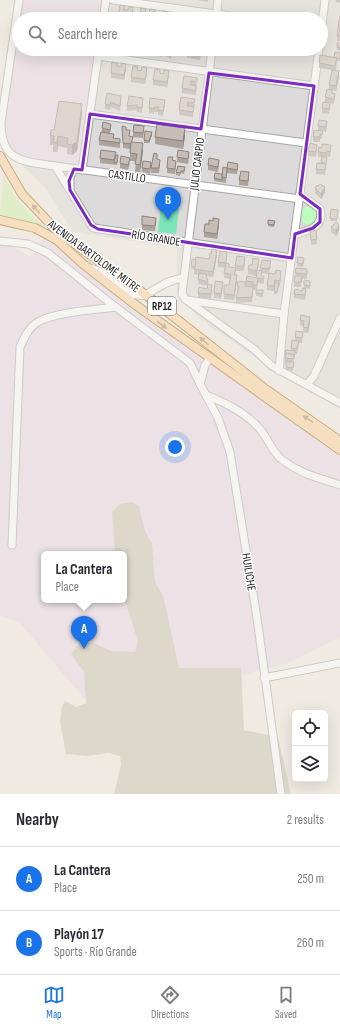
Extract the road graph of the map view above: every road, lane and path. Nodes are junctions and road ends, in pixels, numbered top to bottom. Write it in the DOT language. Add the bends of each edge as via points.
graph roads {
  1 [pos="19,0"];
  2 [pos="106,0"];
  3 [pos="113,0"];
  4 [pos="218,0"];
  5 [pos="325,0"];
  6 [pos="17,12"];
  7 [pos="104,12"];
  8 [pos="186,12"];
  9 [pos="217,12"];
  10 [pos="323,12"];
  11 [pos="12,48"];
  12 [pos="99,56"];
  13 [pos="116,56"];
  14 [pos="211,56"];
  15 [pos="318,56"];
  16 [pos="209,73"];
  17 [pos="314,86"];
  18 [pos="90,114"];
  19 [pos="202,129"];
  20 [pos="306,143"];
  21 [pos="0,156"];
  22 [pos="55,166"];
  23 [pos="74,169"];
  24 [pos="82,170"];
  25 [pos="194,186"];
  26 [pos="70,190"];
  27 [pos="300,197"];
  28 [pos="0,220"];
  29 [pos="295,234"];
  30 [pos="0,241"];
  31 [pos="187,242"];
  32 [pos="292,258"];
  33 [pos="87,268"];
  34 [pos="182,278"];
  35 [pos="146,295"];
  36 [pos="185,299"];
  37 [pos="115,307"];
  38 [pos="284,314"];
  39 [pos="340,318"];
  40 [pos="210,358"];
  41 [pos="279,371"];
  42 [pos="200,384"];
  43 [pos="307,384"];
  44 [pos="206,395"];
  45 [pos="340,403"];
  46 [pos="340,441"];
  47 [pos="340,450"];
  48 [pos="340,485"];
  49 [pos="12,545"];
  50 [pos="340,663"];
  51 [pos="264,678"];
  52 [pos="281,794"];
  1 -- 6 [label="street, CASTILLO"];
  2 -- 7 [label="street"];
  3 -- 8 [label="street"];
  4 -- 9 [label="street"];
  5 -- 10 [label="street"];
  11 -- 22 [label="street, CASTILLO" via="1,123 4,146 9,153 26,161"];
  12 -- 18 [label="street"];
  13 -- 16 [label="street"];
  14 -- 16 [label="street, JULIO CARPIO"];
  15 -- 17 [label="street"];
  16 -- 17 [label="street"];
  16 -- 19 [label="street, JULIO CARPIO"];
  17 -- 20 [label="street"];
  18 -- 19 [label="street"];
  18 -- 24 [label="street"];
  19 -- 20 [label="street"];
  19 -- 25 [label="street, JULIO CARPIO"];
  20 -- 27 [label="street"];
  35 -- 21 [label="main road, AVENIDA BARTOLOMÉ MITRE / RP12, one-way" via="50,224 22,194"];
  22 -- 23 [label="street, CASTILLO"];
  22 -- 26 [label="street, RÍO GRANDE"];
  23 -- 24 [label="street, CASTILLO"];
  23 -- 26 [label="street" via="70,177"];
  24 -- 25 [label="street, CASTILLO"];
  25 -- 27 [label="street, CASTILLO"];
  25 -- 31 [label="street, JULIO CARPIO"];
  26 -- 31 [label="street, RÍO GRANDE" via="94,228"];
  27 -- 29 [label="street"];
  27 -- 29 [label="street" via="320,209 321,218 313,228"];
  28 -- 33 [label="main road, AVENIDA BARTOLOMÉ MITRE / RP12" via="47,233"];
  29 -- 32 [label="street"];
  30 -- 37 [label="street, HUILICHE" via="28,244 43,249"];
  31 -- 32 [label="street, RÍO GRANDE"];
  31 -- 34 [label="street, JULIO CARPIO"];
  32 -- 38 [label="street"];
  33 -- 35 [label="street" via="99,272 132,294"];
  33 -- 40 [label="main road, AVENIDA BARTOLOMÉ MITRE / RP12, one-way"];
  34 -- 35 [label="street" via="166,282"];
  34 -- 36 [label="street, JULIO CARPIO" via="182,294"];
  46 -- 35 [label="main road, AVENIDA BARTOLOMÉ MITRE / RP12, one-way" via="264,388"];
  36 -- 38 [label="street"];
  36 -- 41 [label="street" via="255,350"];
  37 -- 42 [label="street, HUILICHE" via="190,363"];
  37 -- 49 [label="street" via="49,317 37,322 26,333 20,347"];
  38 -- 41 [label="street"];
  39 -- 43 [label="street" via="314,376"];
  40 -- 42 [label="street" via="205,365"];
  40 -- 47 [label="main road, AVENIDA BARTOLOMÉ MITRE / RP12"];
  41 -- 43 [label="street"];
  42 -- 44 [label="street, HUILICHE"];
  43 -- 45 [label="street"];
  44 -- 48 [label="street" via="253,423 280,458 296,469 311,477"];
  44 -- 51 [label="street, HUILICHE" via="218,418 230,452 257,618"];
  50 -- 51 [label="street"];
  51 -- 52 [label="street, HUILICHE"];
}
